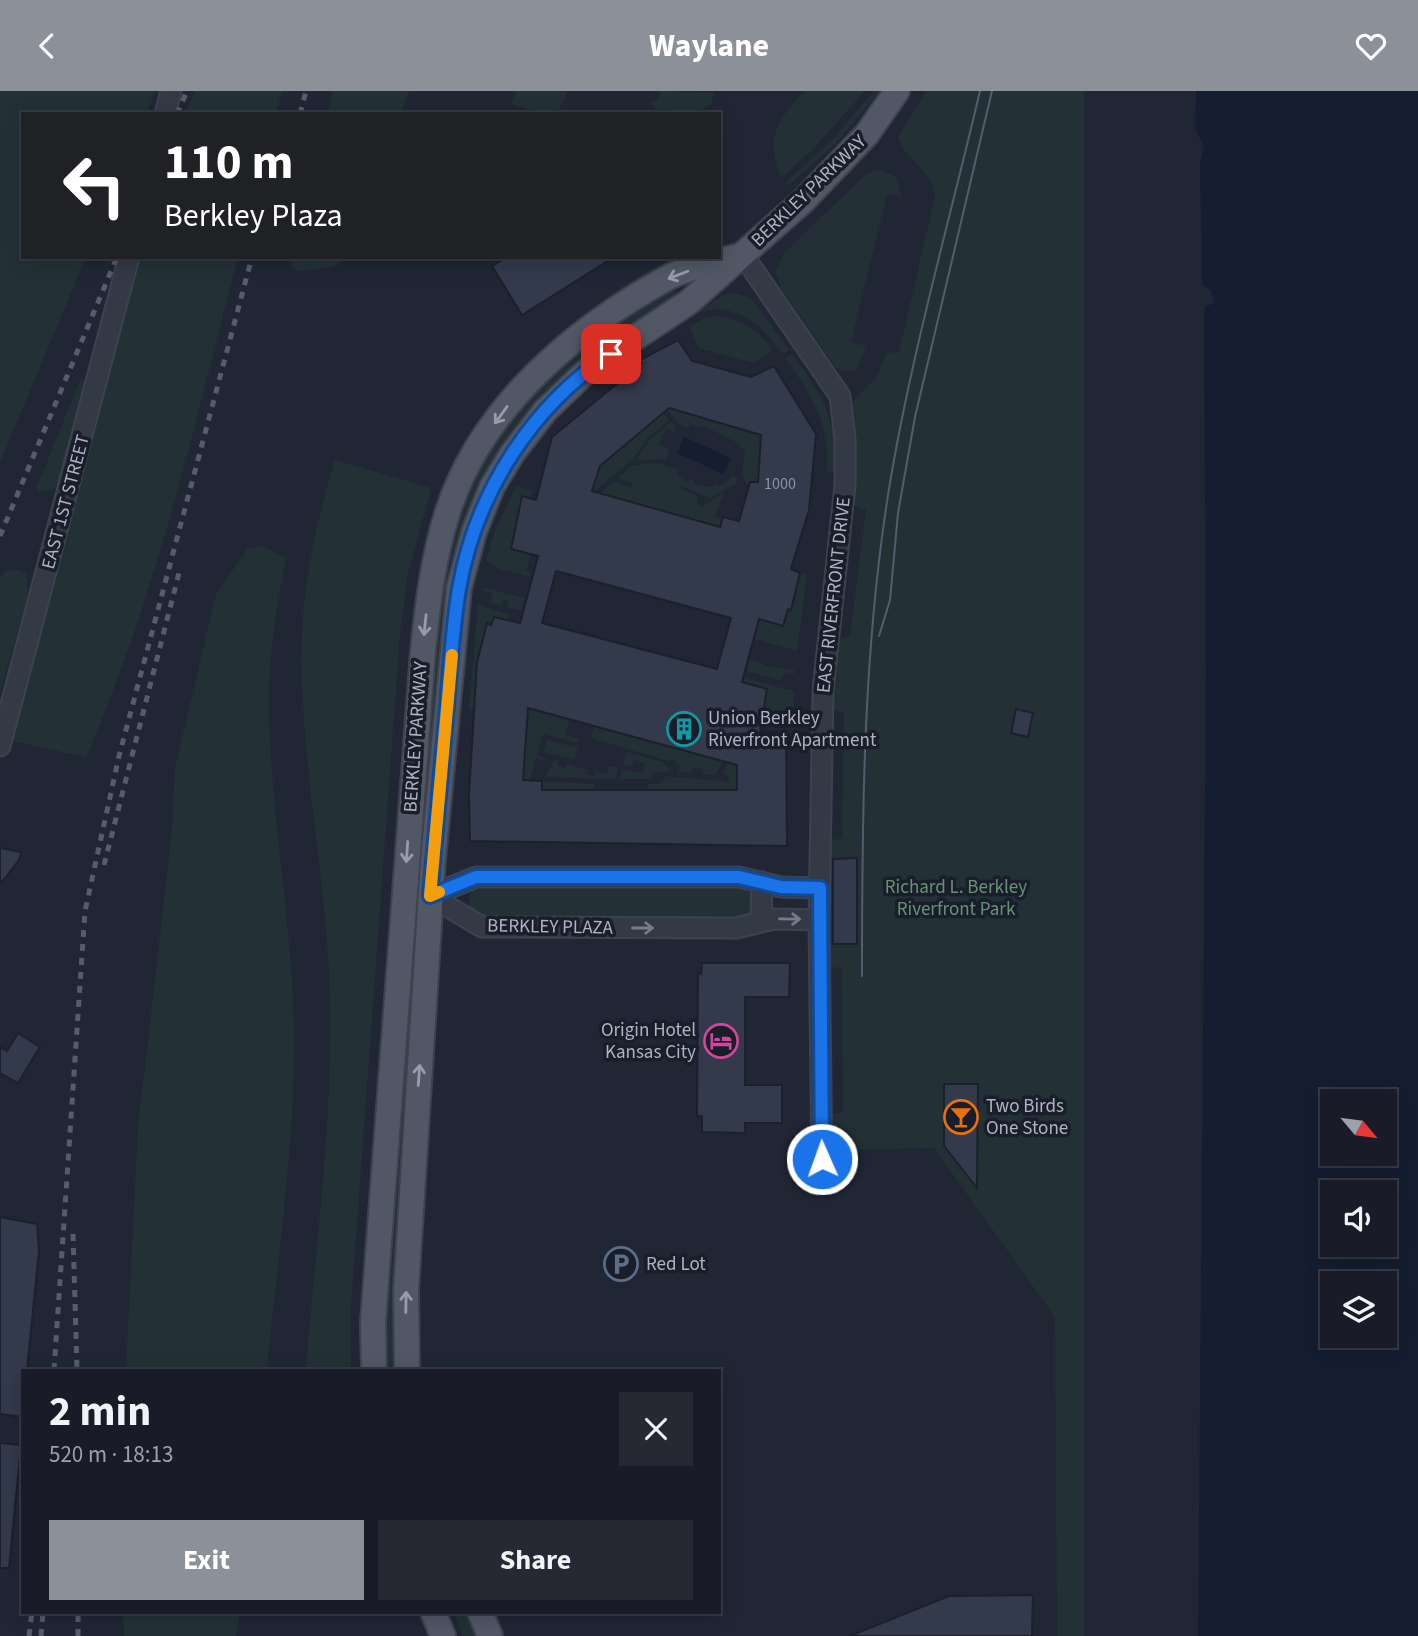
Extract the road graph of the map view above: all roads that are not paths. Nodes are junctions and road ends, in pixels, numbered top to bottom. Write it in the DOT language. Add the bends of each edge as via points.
graph roads {
  1 [pos="171,91"];
  2 [pos="897,91"];
  3 [pos="166,112"];
  4 [pos="743,255"];
  5 [pos="128,259"];
  6 [pos="0,746"];
  7 [pos="762,881"];
  8 [pos="820,888"];
  9 [pos="430,896"];
  10 [pos="403,897"];
  11 [pos="819,920"];
  12 [pos="761,922"];
  13 [pos="822,1175"];
  14 [pos="374,1369"];
  15 [pos="407,1369"];
  16 [pos="434,1614"];
  17 [pos="481,1614"];
  18 [pos="443,1636"];
  19 [pos="490,1636"];
  1 -- 3 [label="street"];
  2 -- 4 [label="main road, BERKLEY PARKWAY" via="846,159"];
  4 -- 8 [label="street, EAST RIVERFRONT DRIVE" via="834,386 842,412 845,485 823,690"];
  4 -- 9 [label="main road, BERKLEY PARKWAY" via="689,302 591,367 545,411 492,487 459,588"];
  4 -- 10 [label="main road, BERKLEY PARKWAY, one-way" via="671,276 573,340 518,392 479,445 449,508 431,572"];
  5 -- 6 [label="street, EAST 1ST STREET"];
  7 -- 8 [label="street" via="781,887"];
  7 -- 9 [label="street" via="739,877 476,877"];
  7 -- 12 [label="street"];
  8 -- 11 [label="street, EAST RIVERFRONT DRIVE"];
  9 -- 10 [label="street"];
  9 -- 12 [label="street, BERKLEY PLAZA, one-way" via="482,927 736,928"];
  15 -- 9 [label="main road, BERKLEY PARKWAY, one-way" via="406,1290"];
  10 -- 14 [label="main road, BERKLEY PARKWAY" via="373,1322"];
  12 -- 11 [label="street, BERKLEY PLAZA, one-way"];
  11 -- 13 [label="street, EAST RIVERFRONT DRIVE"];
  16 -- 18 [label="main road"];
  17 -- 19 [label="main road"];
}
